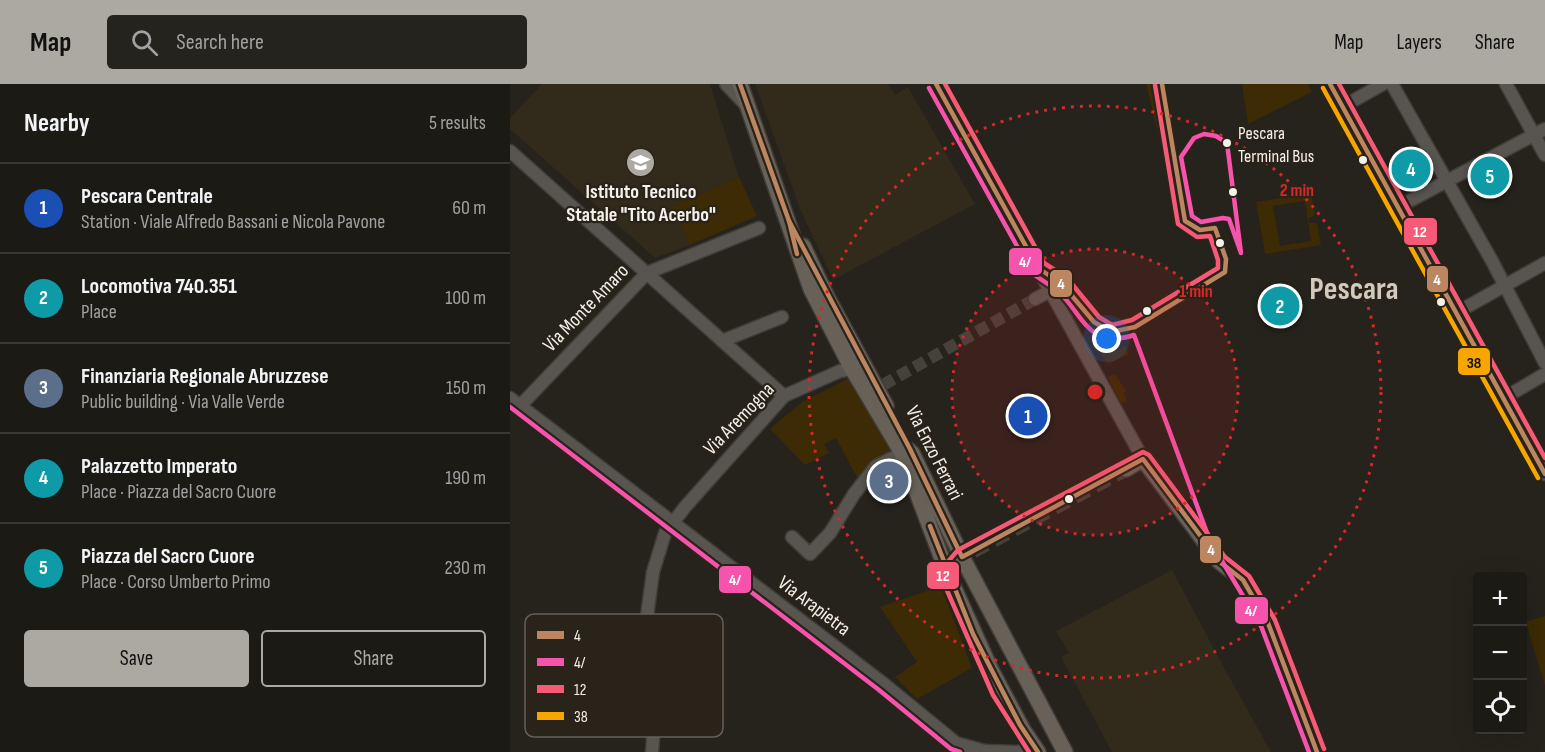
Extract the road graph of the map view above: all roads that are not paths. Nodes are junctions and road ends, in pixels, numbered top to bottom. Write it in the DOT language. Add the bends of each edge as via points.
graph roads {
  1 [pos="726,84"];
  2 [pos="740,84"];
  3 [pos="936,84"];
  4 [pos="1330,84"];
  5 [pos="1383,84"];
  6 [pos="1392,84"];
  7 [pos="1506,84"];
  8 [pos="746,105"];
  9 [pos="1342,107"];
  10 [pos="1539,132"];
  11 [pos="510,152"];
  12 [pos="1545,155"];
  13 [pos="1446,181"];
  14 [pos="1398,207"];
  15 [pos="759,228"];
  16 [pos="1545,263"];
  17 [pos="646,273"];
  18 [pos="1504,285"];
  19 [pos="1050,291"];
  20 [pos="1035,299"];
  21 [pos="1456,313"];
  22 [pos="782,317"];
  23 [pos="722,341"];
  24 [pos="1545,363"];
  25 [pos="859,369"];
  26 [pos="1545,374"];
  27 [pos="784,396"];
  28 [pos="510,398"];
  29 [pos="1504,398"];
  30 [pos="520,406"];
  31 [pos="906,451"];
  32 [pos="1143,459"];
  33 [pos="1126,470"];
  34 [pos="1545,474"];
  35 [pos="672,522"];
  36 [pos="792,537"];
  37 [pos="967,554"];
  38 [pos="949,577"];
  39 [pos="648,614"];
  40 [pos="1054,730"];
  41 [pos="653,737"];
  42 [pos="1037,750"];
  43 [pos="985,751"];
  44 [pos="652,752"];
  45 [pos="1051,752"];
  46 [pos="1064,752"];
  47 [pos="1317,752"];
  1 -- 8 [label="street, Via Enzo Ferrari"];
  2 -- 8 [label="main road, Via Enzo Ferrari"];
  3 -- 19 [label="street"];
  4 -- 9 [label="street"];
  5 -- 9 [label="street"];
  6 -- 13 [label="street"];
  7 -- 10 [label="street"];
  8 -- 25 [label="main road, Via Enzo Ferrari" via="789,221"];
  9 -- 14 [label="street"];
  10 -- 12 [label="street"];
  10 -- 13 [label="street"];
  11 -- 17 [label="street"];
  13 -- 14 [label="street"];
  13 -- 18 [label="street"];
  14 -- 21 [label="street"];
  15 -- 17 [label="street, Via Monte Amaro"];
  16 -- 18 [label="street"];
  17 -- 23 [label="street"];
  17 -- 30 [label="street, Via Monte Amaro"];
  18 -- 21 [label="street"];
  18 -- 24 [label="street"];
  19 -- 20 [label="street"];
  19 -- 32 [label="street"];
  21 -- 29 [label="street"];
  22 -- 23 [label="street"];
  23 -- 27 [label="street"];
  25 -- 27 [label="street, Via Aremogna"];
  25 -- 31 [label="main road, Via Enzo Ferrari" via="875,388"];
  26 -- 29 [label="street"];
  27 -- 35 [label="street, Via Aremogna"];
  28 -- 30 [label="street, Via Arapietra"];
  29 -- 34 [label="street"];
  30 -- 35 [label="street, Via Arapietra"];
  31 -- 36 [label="street" via="876,466 830,533 810,554"];
  31 -- 37 [label="main road, Via Enzo Ferrari"];
  31 -- 38 [label="main road, Via Enzo Ferrari"];
  32 -- 33 [label="main road"];
  32 -- 47 [label="main road" via="1220,562 1243,580 1268,623"];
  35 -- 39 [label="street, Via Aremogna" via="653,572"];
  35 -- 43 [label="street, Via Arapietra" via="956,743"];
  37 -- 38 [label="main road"];
  37 -- 40 [label="main road, Via Enzo Ferrari"];
  38 -- 42 [label="main road, Via Enzo Ferrari" via="991,670"];
  40 -- 42 [label="main road" via="1050,740"];
  40 -- 46 [label="main road, Via Enzo Ferrari"];
  41 -- 44 [label="street, Via Aremogna"];
  42 -- 43 [label="street, Via Arapietra"];
  45 -- 46 [label="main road, Via Enzo Ferrari"];
}
